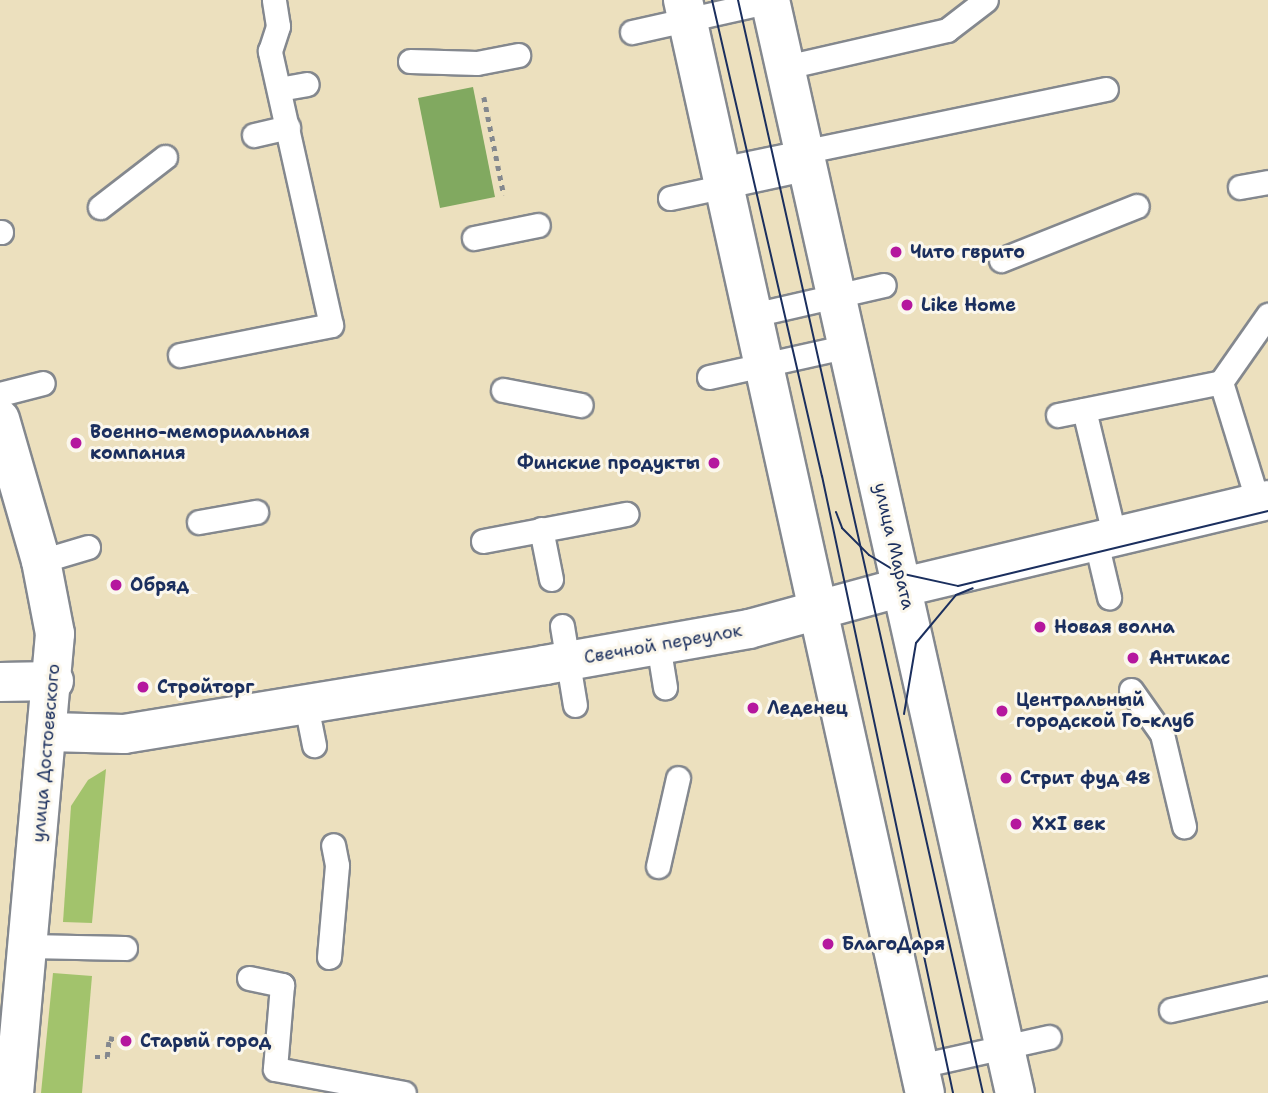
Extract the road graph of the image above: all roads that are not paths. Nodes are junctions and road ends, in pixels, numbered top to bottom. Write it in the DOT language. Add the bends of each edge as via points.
graph roads {
  1 [pos="274,0"];
  2 [pos="986,0"];
  3 [pos="771,1"];
  4 [pos="685,10"];
  5 [pos="632,32"];
  6 [pos="518,55"];
  7 [pos="411,61"];
  8 [pos="786,67"];
  9 [pos="307,84"];
  10 [pos="279,89"];
  11 [pos="1106,89"];
  12 [pos="288,127"];
  13 [pos="254,135"];
  14 [pos="164,157"];
  15 [pos="807,159"];
  16 [pos="722,178"];
  17 [pos="1268,181"];
  18 [pos="1240,187"];
  19 [pos="670,198"];
  20 [pos="1137,206"];
  21 [pos="100,207"];
  22 [pos="538,225"];
  23 [pos="474,239"];
  24 [pos="1001,260"];
  25 [pos="884,285"];
  26 [pos="838,295"];
  27 [pos="753,315"];
  28 [pos="1268,315"];
  29 [pos="849,346"];
  30 [pos="180,355"];
  31 [pos="764,365"];
  32 [pos="709,377"];
  33 [pos="1221,382"];
  34 [pos="43,383"];
  35 [pos="503,390"];
  36 [pos="0,394"];
  37 [pos="582,405"];
  38 [pos="1084,410"];
  39 [pos="1058,415"];
  40 [pos="0,419"];
  41 [pos="1263,501"];
  42 [pos="256,512"];
  43 [pos="626,514"];
  44 [pos="199,522"];
  45 [pos="541,529"];
  46 [pos="1105,540"];
  47 [pos="483,541"];
  48 [pos="88,547"];
  49 [pos="40,561"];
  50 [pos="551,579"];
  51 [pos="903,587"];
  52 [pos="1109,597"];
  53 [pos="819,611"];
  54 [pos="565,643"];
  55 [pos="658,644"];
  56 [pos="54,681"];
  57 [pos="0,682"];
  58 [pos="665,687"];
  59 [pos="1131,690"];
  60 [pos="306,705"];
  61 [pos="575,705"];
  62 [pos="49,732"];
  63 [pos="314,745"];
  64 [pos="678,778"];
  65 [pos="1184,826"];
  66 [pos="333,845"];
  67 [pos="658,866"];
  68 [pos="28,946"];
  69 [pos="125,948"];
  70 [pos="329,957"];
  71 [pos="249,978"];
  72 [pos="1268,988"];
  73 [pos="12,996"];
  74 [pos="1171,1010"];
  75 [pos="1049,1037"];
  76 [pos="1005,1046"];
  77 [pos="922,1079"];
  78 [pos="14,1093"];
  79 [pos="404,1093"];
  80 [pos="1015,1093"];
  1 -- 10 [label="lane" via="278,26 270,51"];
  2 -- 8 [label="lane" via="947,30"];
  3 -- 4 [label="lane"];
  3 -- 8 [label="street, улица Марата"];
  4 -- 5 [label="lane"];
  4 -- 16 [label="street"];
  6 -- 7 [label="lane" via="477,64"];
  8 -- 15 [label="street, улица Марата"];
  9 -- 10 [label="lane"];
  10 -- 12 [label="lane"];
  11 -- 15 [label="lane"];
  12 -- 13 [label="lane"];
  12 -- 30 [label="lane" via="331,326"];
  14 -- 21 [label="lane"];
  15 -- 16 [label="lane"];
  15 -- 26 [label="street, улица Марата"];
  16 -- 19 [label="lane"];
  16 -- 27 [label="street"];
  17 -- 18 [label="lane"];
  20 -- 24 [label="lane"];
  22 -- 23 [label="lane"];
  25 -- 26 [label="lane"];
  26 -- 27 [label="lane"];
  26 -- 29 [label="street, улица Марата"];
  27 -- 31 [label="street"];
  28 -- 33 [label="lane"];
  29 -- 31 [label="lane"];
  29 -- 51 [label="street, улица Марата"];
  31 -- 32 [label="lane"];
  31 -- 53 [label="street"];
  33 -- 38 [label="lane"];
  33 -- 41 [label="lane"];
  34 -- 36 [label="lane"];
  35 -- 37 [label="lane"];
  38 -- 39 [label="lane"];
  38 -- 46 [label="lane"];
  40 -- 49 [label="street, улица Достоевского"];
  41 -- 46 [label="street, Свечной переулок"];
  42 -- 44 [label="lane"];
  43 -- 45 [label="lane"];
  45 -- 47 [label="lane"];
  45 -- 50 [label="lane"];
  46 -- 51 [label="street, Свечной переулок"];
  46 -- 52 [label="lane"];
  48 -- 49 [label="lane"];
  49 -- 56 [label="street, улица Достоевского" via="55,634"];
  51 -- 53 [label="street, Свечной переулок"];
  51 -- 76 [label="street, улица Марата"];
  53 -- 55 [label="street, Свечной переулок"];
  53 -- 77 [label="street"];
  54 -- 55 [label="street, Свечной переулок"];
  54 -- 60 [label="street, Свечной переулок"];
  54 -- 61 [label="lane"];
  55 -- 58 [label="lane"];
  56 -- 57 [label="street"];
  56 -- 62 [label="street, улица Достоевского"];
  59 -- 65 [label="lane" via="1163,734"];
  60 -- 62 [label="street, Свечной переулок" via="124,734"];
  60 -- 63 [label="lane"];
  62 -- 68 [label="street, улица Достоевского"];
  64 -- 67 [label="lane"];
  66 -- 70 [label="lane" via="337,865"];
  68 -- 69 [label="lane"];
  68 -- 73 [label="street, улица Достоевского"];
  71 -- 79 [label="lane" via="282,985 275,1069"];
  72 -- 74 [label="lane"];
  73 -- 78 [label="street, улица Достоевского"];
  75 -- 76 [label="lane"];
  76 -- 77 [label="lane"];
  76 -- 80 [label="street, улица Марата"];
}
